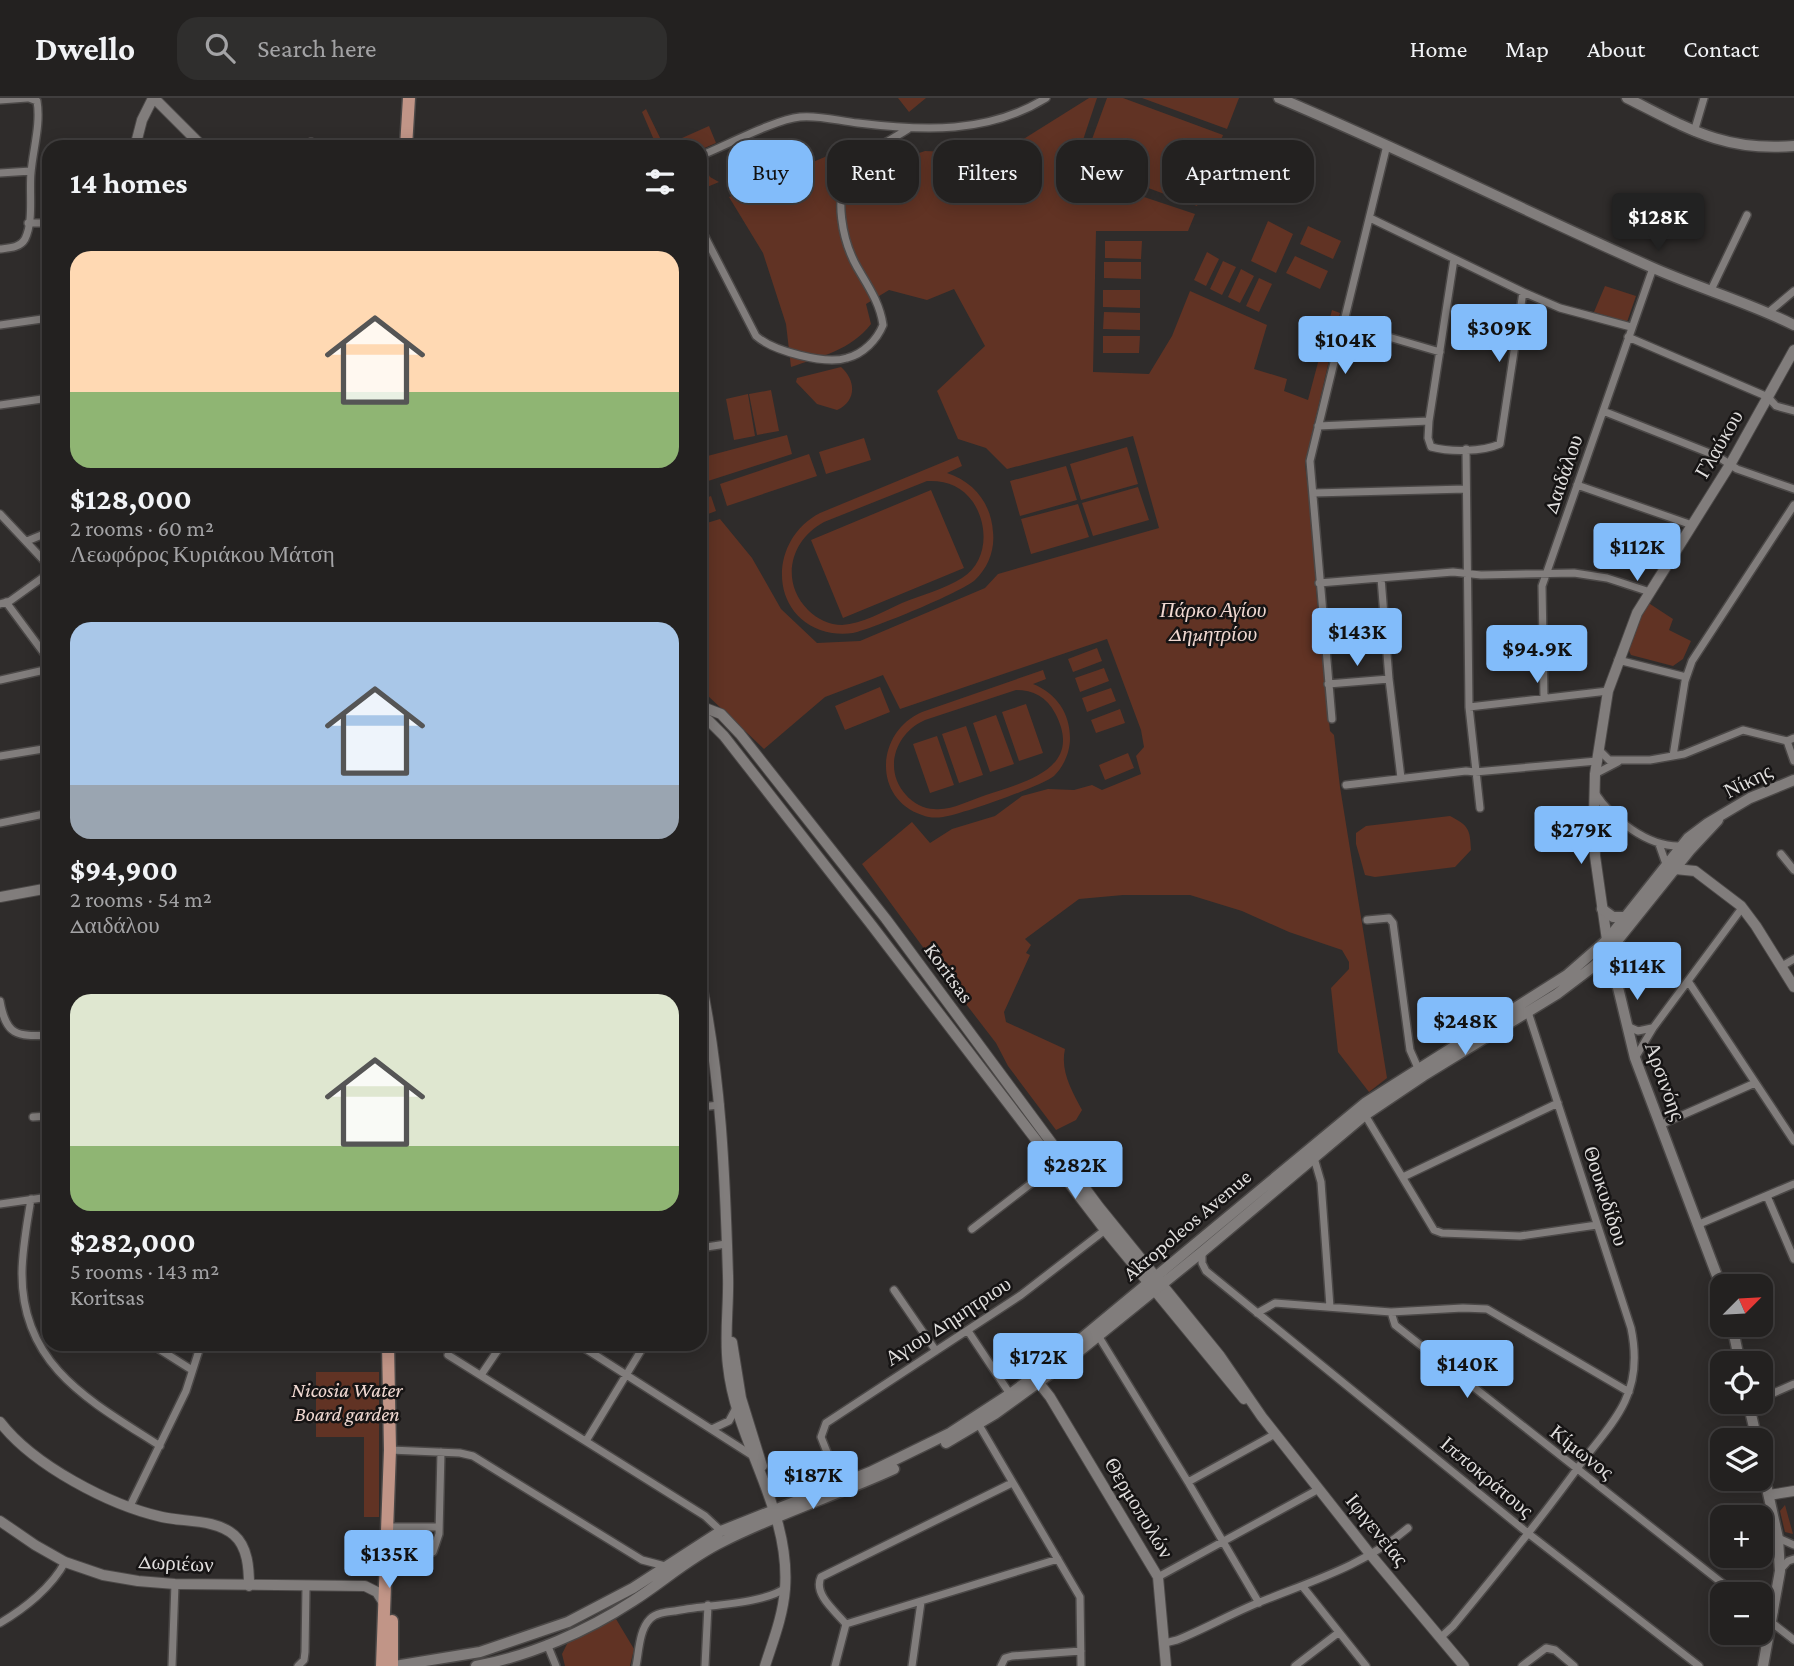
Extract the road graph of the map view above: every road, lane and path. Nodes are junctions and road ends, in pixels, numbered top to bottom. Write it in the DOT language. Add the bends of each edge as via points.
graph roads {
  1 [pos="28,98"];
  2 [pos="153,98"];
  3 [pos="409,98"];
  4 [pos="1046,98"];
  5 [pos="1279,98"];
  6 [pos="1627,98"];
  7 [pos="1704,98"];
  8 [pos="0,100"];
  9 [pos="908,128"];
  10 [pos="1694,132"];
  11 [pos="137,140"];
  12 [pos="196,140"];
  13 [pos="406,140"];
  14 [pos="1387,145"];
  15 [pos="1794,146"];
  16 [pos="707,153"];
  17 [pos="31,171"];
  18 [pos="0,173"];
  19 [pos="1746,215"];
  20 [pos="1370,218"];
  21 [pos="28,223"];
  22 [pos="42,223"];
  23 [pos="707,241"];
  24 [pos="0,249"];
  25 [pos="1454,259"];
  26 [pos="1653,268"];
  27 [pos="1711,290"];
  28 [pos="1794,291"];
  29 [pos="1523,292"];
  30 [pos="1769,312"];
  31 [pos="42,319"];
  32 [pos="1344,324"];
  33 [pos="0,325"];
  34 [pos="1794,325"];
  35 [pos="1631,327"];
  36 [pos="1628,337"];
  37 [pos="1794,350"];
  38 [pos="1440,352"];
  39 [pos="1768,397"];
  40 [pos="42,399"];
  41 [pos="0,405"];
  42 [pos="1603,411"];
  43 [pos="1794,411"];
  44 [pos="1429,421"];
  45 [pos="1318,426"];
  46 [pos="1466,449"];
  47 [pos="1731,463"];
  48 [pos="1577,485"];
  49 [pos="1466,489"];
  50 [pos="1794,489"];
  51 [pos="1312,493"];
  52 [pos="1794,505"];
  53 [pos="0,514"];
  54 [pos="1692,525"];
  55 [pos="42,535"];
  56 [pos="27,541"];
  57 [pos="42,558"];
  58 [pos="1548,573"];
  59 [pos="1466,574"];
  60 [pos="42,578"];
  61 [pos="1381,578"];
  62 [pos="1319,583"];
  63 [pos="1650,592"];
  64 [pos="3,603"];
  65 [pos="42,651"];
  66 [pos="1618,660"];
  67 [pos="42,671"];
  68 [pos="1686,677"];
  69 [pos="0,680"];
  70 [pos="1389,680"];
  71 [pos="1328,684"];
  72 [pos="1608,691"];
  73 [pos="1544,698"];
  74 [pos="1469,707"];
  75 [pos="707,709"];
  76 [pos="1332,719"];
  77 [pos="707,720"];
  78 [pos="1791,739"];
  79 [pos="42,749"];
  80 [pos="1599,750"];
  81 [pos="0,756"];
  82 [pos="1673,756"];
  83 [pos="1597,761"];
  84 [pos="1794,761"];
  85 [pos="1619,762"];
  86 [pos="1475,772"];
  87 [pos="1595,774"];
  88 [pos="1401,778"];
  89 [pos="1794,780"];
  90 [pos="1346,785"];
  91 [pos="1594,791"];
  92 [pos="1480,808"];
  93 [pos="42,814"];
  94 [pos="0,822"];
  95 [pos="1622,822"];
  96 [pos="1594,837"];
  97 [pos="1659,845"];
  98 [pos="1685,848"];
  99 [pos="1781,854"];
  100 [pos="1670,866"];
  101 [pos="1794,870"];
  102 [pos="1695,871"];
  103 [pos="42,889"];
  104 [pos="0,897"];
  105 [pos="1742,908"];
  106 [pos="1602,909"];
  107 [pos="1625,917"];
  108 [pos="1367,920"];
  109 [pos="1608,946"];
  110 [pos="1794,958"];
  111 [pos="1782,966"];
  112 [pos="1588,970"];
  113 [pos="1688,981"];
  114 [pos="1618,987"];
  115 [pos="1794,987"];
  116 [pos="0,1001"];
  117 [pos="1528,1012"];
  118 [pos="707,1013"];
  119 [pos="1626,1025"];
  120 [pos="1653,1028"];
  121 [pos="42,1035"];
  122 [pos="1635,1058"];
  123 [pos="1418,1068"];
  124 [pos="1755,1083"];
  125 [pos="1558,1103"];
  126 [pos="720,1105"];
  127 [pos="707,1106"];
  128 [pos="1365,1115"];
  129 [pos="42,1116"];
  130 [pos="33,1117"];
  131 [pos="1660,1125"];
  132 [pos="1794,1141"];
  133 [pos="1314,1158"];
  134 [pos="1055,1166"];
  135 [pos="1403,1177"];
  136 [pos="1794,1184"];
  137 [pos="1767,1196"];
  138 [pos="42,1198"];
  139 [pos="31,1199"];
  140 [pos="0,1204"];
  141 [pos="1597,1225"];
  142 [pos="1697,1225"];
  143 [pos="972,1229"];
  144 [pos="1105,1230"];
  145 [pos="726,1244"];
  146 [pos="707,1247"];
  147 [pos="1202,1252"];
  148 [pos="1794,1259"];
  149 [pos="1716,1274"];
  150 [pos="1154,1284"];
  151 [pos="894,1290"];
  152 [pos="1330,1307"];
  153 [pos="728,1311"];
  154 [pos="1257,1312"];
  155 [pos="1391,1312"];
  156 [pos="968,1331"];
  157 [pos="1099,1337"];
  158 [pos="42,1350"];
  159 [pos="43,1351"];
  160 [pos="162,1351"];
  161 [pos="199,1351"];
  162 [pos="387,1351"];
  163 [pos="497,1351"];
  164 [pos="589,1351"];
  165 [pos="641,1351"];
  166 [pos="936,1351"];
  167 [pos="448,1355"];
  168 [pos="192,1370"];
  169 [pos="481,1375"];
  170 [pos="627,1376"];
  171 [pos="1039,1383"];
  172 [pos="1794,1384"];
  173 [pos="1773,1391"];
  174 [pos="1629,1392"];
  175 [pos="1010,1394"];
  176 [pos="736,1408"];
  177 [pos="1751,1415"];
  178 [pos="979,1424"];
  179 [pos="2,1427"];
  180 [pos="1754,1428"];
  181 [pos="712,1429"];
  182 [pos="1275,1434"];
  183 [pos="586,1441"];
  184 [pos="160,1446"];
  185 [pos="390,1450"];
  186 [pos="441,1452"];
  187 [pos="753,1456"];
  188 [pos="1576,1470"];
  189 [pos="762,1474"];
  190 [pos="1188,1482"];
  191 [pos="1012,1483"];
  192 [pos="840,1485"];
  193 [pos="1319,1489"];
  194 [pos="1768,1491"];
  195 [pos="1794,1491"];
  196 [pos="1769,1495"];
  197 [pos="130,1507"];
  198 [pos="776,1513"];
  199 [pos="0,1521"];
  200 [pos="387,1527"];
  201 [pos="439,1527"];
  202 [pos="1408,1528"];
  203 [pos="721,1531"];
  204 [pos="1529,1534"];
  205 [pos="1777,1538"];
  206 [pos="1224,1541"];
  207 [pos="1794,1545"];
  208 [pos="433,1552"];
  209 [pos="1370,1554"];
  210 [pos="1058,1559"];
  211 [pos="1794,1559"];
  212 [pos="642,1560"];
  213 [pos="65,1562"];
  214 [pos="665,1566"];
  215 [pos="384,1567"];
  216 [pos="1780,1571"];
  217 [pos="1158,1577"];
  218 [pos="645,1581"];
  219 [pos="1721,1582"];
  220 [pos="175,1584"];
  221 [pos="249,1586"];
  222 [pos="365,1586"];
  223 [pos="306,1587"];
  224 [pos="1303,1587"];
  225 [pos="785,1588"];
  226 [pos="384,1602"];
  227 [pos="921,1602"];
  228 [pos="1259,1602"];
  229 [pos="708,1605"];
  230 [pos="1773,1617"];
  231 [pos="0,1623"];
  232 [pos="846,1624"];
  233 [pos="1338,1633"];
  234 [pos="1440,1638"];
  235 [pos="1794,1640"];
  236 [pos="1165,1643"];
  237 [pos="547,1644"];
  238 [pos="1767,1645"];
  239 [pos="1081,1651"];
  240 [pos="299,1665"];
  241 [pos="172,1666"];
  242 [pos="383,1666"];
  243 [pos="393,1666"];
  244 [pos="475,1666"];
  245 [pos="556,1666"];
  246 [pos="636,1666"];
  247 [pos="705,1666"];
  248 [pos="765,1666"];
  249 [pos="835,1666"];
  250 [pos="912,1666"];
  251 [pos="1001,1666"];
  252 [pos="1081,1666"];
  253 [pos="1166,1666"];
  254 [pos="1294,1666"];
  255 [pos="1366,1666"];
  256 [pos="1464,1666"];
  257 [pos="1522,1666"];
  258 [pos="1574,1666"];
  259 [pos="1699,1666"];
  260 [pos="1763,1666"];
  1 -- 8 [label="street"];
  1 -- 17 [label="street" via="37,101 39,113"];
  2 -- 11 [label="street"];
  2 -- 12 [label="street"];
  3 -- 13 [label="main road"];
  4 -- 9 [label="street" via="1011,116 982,124"];
  5 -- 14 [label="main road"];
  6 -- 10 [label="main road"];
  7 -- 10 [label="street"];
  9 -- 16 [label="street" via="792,118"];
  9 -- 23 [label="street" via="858,162 845,181 843,236 879,304 883,325 874,341 850,357 830,359 788,352 756,336"];
  10 -- 15 [label="main road" via="1739,145"];
  14 -- 20 [label="street"];
  14 -- 26 [label="main road"];
  17 -- 18 [label="street"];
  17 -- 21 [label="street"];
  19 -- 27 [label="street"];
  20 -- 25 [label="street"];
  20 -- 32 [label="street"];
  21 -- 22 [label="street"];
  21 -- 24 [label="street" via="20,245"];
  25 -- 29 [label="street"];
  25 -- 38 [label="street"];
  26 -- 27 [label="main road"];
  26 -- 35 [label="street, Δαιδάλου"];
  27 -- 30 [label="main road"];
  28 -- 30 [label="street"];
  29 -- 35 [label="street" via="1560,308"];
  29 -- 46 [label="street" via="1500,444"];
  30 -- 34 [label="main road"];
  31 -- 33 [label="street"];
  32 -- 38 [label="street"];
  32 -- 45 [label="street"];
  35 -- 36 [label="street, Δαιδάλου"];
  36 -- 39 [label="street"];
  36 -- 42 [label="street, Δαιδάλου"];
  37 -- 39 [label="street, Γλαύκου"];
  38 -- 44 [label="street"];
  39 -- 43 [label="street" via="1776,406"];
  39 -- 47 [label="street, Γλαύκου"];
  40 -- 41 [label="street"];
  42 -- 47 [label="street"];
  42 -- 48 [label="street, Δαιδάλου"];
  44 -- 45 [label="street"];
  44 -- 46 [label="street" via="1427,438 1432,447"];
  45 -- 51 [label="street" via="1310,461"];
  46 -- 49 [label="street"];
  47 -- 50 [label="street"];
  47 -- 54 [label="street, Γλαύκου"];
  48 -- 54 [label="street"];
  48 -- 58 [label="street, Δαιδάλου"];
  49 -- 51 [label="street"];
  49 -- 59 [label="street"];
  51 -- 62 [label="street"];
  52 -- 68 [label="street" via="1702,643"];
  53 -- 56 [label="street"];
  54 -- 63 [label="street, Γλαύκου"];
  55 -- 56 [label="street"];
  56 -- 57 [label="street"];
  58 -- 59 [label="street"];
  58 -- 63 [label="street" via="1586,574"];
  58 -- 73 [label="street, Δαιδάλου" via="1542,586"];
  59 -- 61 [label="street"];
  59 -- 74 [label="street"];
  60 -- 64 [label="street"];
  61 -- 62 [label="street"];
  61 -- 70 [label="street"];
  62 -- 71 [label="street"];
  63 -- 66 [label="street, Γλαύκου"];
  64 -- 65 [label="street"];
  66 -- 68 [label="street"];
  66 -- 72 [label="street, Γλαύκου"];
  67 -- 69 [label="street"];
  68 -- 82 [label="street"];
  70 -- 71 [label="street"];
  70 -- 88 [label="street"];
  71 -- 76 [label="street"];
  72 -- 73 [label="street"];
  72 -- 80 [label="street, Γλαύκου"];
  73 -- 74 [label="street"];
  74 -- 86 [label="street"];
  75 -- 150 [label="street, Koritsas" via="721,715 740,734 886,919"];
  77 -- 134 [label="street, Koritsas"];
  78 -- 82 [label="street" via="1743,730"];
  78 -- 84 [label="street"];
  79 -- 81 [label="street"];
  80 -- 83 [label="street, Γλαύκου"];
  80 -- 85 [label="street" via="1607,759"];
  82 -- 85 [label="street"];
  83 -- 86 [label="street"];
  83 -- 87 [label="street, Γλαύκου"];
  85 -- 87 [label="street"];
  86 -- 88 [label="street"];
  86 -- 92 [label="street"];
  87 -- 91 [label="street, Γλαύκου"];
  88 -- 90 [label="street"];
  89 -- 98 [label="main road, Νίκης" via="1750,798"];
  91 -- 95 [label="street"];
  91 -- 96 [label="street"];
  93 -- 94 [label="street"];
  95 -- 96 [label="street" via="1605,824"];
  95 -- 97 [label="street"];
  96 -- 106 [label="street, Αρσινόης"];
  97 -- 98 [label="street"];
  97 -- 100 [label="street"];
  98 -- 100 [label="main road, Νίκης"];
  98 -- 102 [label="street"];
  99 -- 101 [label="street"];
  100 -- 102 [label="street"];
  100 -- 107 [label="main road, Νίκης"];
  100 -- 109 [label="main road, Νίκης"];
  102 -- 105 [label="street"];
  103 -- 104 [label="street"];
  105 -- 111 [label="street"];
  105 -- 113 [label="street"];
  106 -- 107 [label="main road" via="1613,917"];
  106 -- 109 [label="street, Αρσινόης"];
  107 -- 109 [label="main road, Νίκης"];
  108 -- 123 [label="street" via="1389,918 1393,923 1410,1050"];
  109 -- 112 [label="main road, Akropoleos Avenue"];
  109 -- 114 [label="main road, Αρσινόης"];
  109 -- 123 [label="main road, Akropoleos Avenue"];
  110 -- 111 [label="street"];
  111 -- 115 [label="street"];
  112 -- 114 [label="main road" via="1602,972"];
  112 -- 117 [label="main road, Akropoleos Avenue"];
  113 -- 120 [label="street"];
  113 -- 124 [label="street"];
  114 -- 119 [label="main road, Αρσινόης"];
  116 -- 121 [label="street" via="4,1021 13,1032"];
  117 -- 125 [label="street, Θουκυδίδου"];
  117 -- 128 [label="main road, Akropoleos Avenue"];
  118 -- 126 [label="street"];
  119 -- 120 [label="street" via="1637,1031"];
  119 -- 122 [label="main road, Αρσινόης"];
  120 -- 122 [label="street"];
  122 -- 131 [label="main road, Αρσινόης"];
  123 -- 150 [label="main road, Akropoleos Avenue" via="1329,1131"];
  124 -- 131 [label="street"];
  124 -- 132 [label="street"];
  125 -- 135 [label="street"];
  125 -- 141 [label="street, Θουκυδίδου"];
  126 -- 127 [label="street"];
  126 -- 145 [label="street"];
  128 -- 133 [label="main road, Akropoleos Avenue"];
  128 -- 135 [label="street"];
  129 -- 130 [label="street"];
  131 -- 142 [label="main road, Αρσινόης"];
  133 -- 147 [label="main road, Akropoleos Avenue"];
  133 -- 152 [label="street" via="1321,1182"];
  134 -- 143 [label="street"];
  134 -- 144 [label="street, Koritsas"];
  135 -- 141 [label="street" via="1434,1230 1442,1233 1520,1236"];
  136 -- 137 [label="street"];
  137 -- 142 [label="street"];
  137 -- 148 [label="street"];
  138 -- 139 [label="street"];
  139 -- 140 [label="street"];
  139 -- 158 [label="street" via="22,1274 24,1308"];
  141 -- 174 [label="street, Θουκυδίδου" via="1634,1340"];
  142 -- 149 [label="main road, Αρσινόης"];
  144 -- 150 [label="street, Koritsas"];
  144 -- 156 [label="street, Αγιου Δημητριου"];
  145 -- 146 [label="street"];
  145 -- 153 [label="street"];
  147 -- 150 [label="main road, Akropoleos Avenue"];
  147 -- 154 [label="street, Ιπποκράτους" via="1206,1271"];
  150 -- 157 [label="main road, Akropoleos Avenue"];
  150 -- 175 [label="main road, Akropoleos Avenue"];
  150 -- 182 [label="street, Ιφιγενείας" via="1220,1356"];
  151 -- 166 [label="street"];
  152 -- 154 [label="street" via="1275,1303"];
  152 -- 155 [label="street"];
  153 -- 176 [label="street" via="727,1362"];
  153 -- 189 [label="street" via="738,1384"];
  154 -- 204 [label="street, Ιπποκράτους"];
  155 -- 174 [label="street" via="1487,1309"];
  155 -- 188 [label="street, Κίμωνος" via="1395,1325"];
  156 -- 166 [label="street, Αγιου Δημητριου"];
  156 -- 175 [label="street"];
  157 -- 171 [label="main road, Akropoleos Avenue"];
  157 -- 190 [label="street"];
  159 -- 184 [label="street" via="57,1373 86,1398"];
  160 -- 168 [label="street"];
  161 -- 168 [label="street"];
  162 -- 185 [label="main road"];
  163 -- 169 [label="street"];
  164 -- 170 [label="street"];
  165 -- 170 [label="street"];
  166 -- 192 [label="street, Αγιου Δημητριου" via="826,1423 821,1437"];
  167 -- 169 [label="street"];
  168 -- 184 [label="street"];
  169 -- 183 [label="street"];
  170 -- 181 [label="street"];
  170 -- 183 [label="street"];
  171 -- 178 [label="main road, Akropoleos Avenue"];
  171 -- 217 [label="street, Θερμοπυλών"];
  172 -- 173 [label="street"];
  174 -- 188 [label="street"];
  175 -- 192 [label="main road, Akropoleos Avenue" via="928,1444"];
  176 -- 181 [label="street" via="729,1421"];
  176 -- 187 [label="street"];
  177 -- 180 [label="main road"];
  178 -- 191 [label="street"];
  178 -- 198 [label="main road, Akropoleos Avenue" via="897,1468"];
  179 -- 197 [label="street" via="44,1462"];
  181 -- 187 [label="street"];
  182 -- 190 [label="street"];
  182 -- 193 [label="street, Ιφιγενείας"];
  183 -- 203 [label="street" via="705,1516"];
  184 -- 197 [label="street"];
  185 -- 186 [label="street"];
  185 -- 200 [label="main road"];
  186 -- 201 [label="street"];
  186 -- 212 [label="street" via="478,1459"];
  187 -- 189 [label="street"];
  188 -- 204 [label="street"];
  188 -- 219 [label="street, Κίμωνος"];
  189 -- 198 [label="street"];
  190 -- 206 [label="street"];
  191 -- 210 [label="street"];
  191 -- 232 [label="street" via="824,1574 818,1586 821,1593"];
  192 -- 198 [label="main road, Akropoleos Avenue"];
  193 -- 206 [label="street"];
  193 -- 209 [label="street, Ιφιγενείας"];
  194 -- 196 [label="main road"];
  195 -- 196 [label="street"];
  196 -- 205 [label="main road"];
  197 -- 221 [label="street" via="233,1533 245,1553"];
  198 -- 203 [label="main road"];
  198 -- 225 [label="street"];
  198 -- 237 [label="main road" via="689,1561 617,1611"];
  199 -- 213 [label="street, Δωριέων"];
  200 -- 201 [label="street"];
  200 -- 215 [label="main road"];
  200 -- 243 [label="main road"];
  201 -- 208 [label="street"];
  202 -- 209 [label="street"];
  203 -- 214 [label="main road"];
  204 -- 234 [label="street"];
  204 -- 259 [label="street, Ιπποκράτους"];
  205 -- 207 [label="street"];
  205 -- 216 [label="main road"];
  206 -- 217 [label="street"];
  206 -- 228 [label="street"];
  209 -- 224 [label="street"];
  209 -- 234 [label="street, Ιφιγενείας"];
  210 -- 227 [label="street"];
  210 -- 239 [label="street" via="1080,1597"];
  211 -- 216 [label="street"];
  212 -- 214 [label="street"];
  212 -- 218 [label="street"];
  213 -- 220 [label="street, Δωριέων" via="103,1575"];
  213 -- 231 [label="street" via="49,1584"];
  214 -- 218 [label="main road"];
  215 -- 222 [label="street" via="380,1578"];
  215 -- 226 [label="main road"];
  216 -- 230 [label="main road"];
  217 -- 236 [label="street, Θερμοπυλών"];
  218 -- 243 [label="main road" via="521,1640 480,1653"];
  220 -- 221 [label="street, Δωριέων"];
  220 -- 241 [label="street"];
  221 -- 223 [label="street, Δωριέων"];
  222 -- 223 [label="street, Δωριέων"];
  222 -- 226 [label="street"];
  223 -- 240 [label="street" via="305,1652"];
  224 -- 228 [label="street"];
  224 -- 233 [label="street"];
  225 -- 229 [label="street" via="768,1597"];
  225 -- 248 [label="street"];
  226 -- 242 [label="main road"];
  227 -- 232 [label="street"];
  227 -- 250 [label="street"];
  228 -- 236 [label="street"];
  229 -- 246 [label="street" via="651,1618 643,1631"];
  229 -- 247 [label="street"];
  230 -- 235 [label="street"];
  232 -- 249 [label="street"];
  233 -- 254 [label="street"];
  233 -- 255 [label="street"];
  234 -- 256 [label="street, Ιφιγενείας"];
  236 -- 253 [label="street, Θερμοπυλών"];
  237 -- 244 [label="main road"];
  237 -- 245 [label="street"];
  238 -- 260 [label="main road"];
  239 -- 251 [label="street" via="1012,1656"];
  239 -- 252 [label="street"];
  257 -- 258 [label="street" via="1546,1647"];
}
